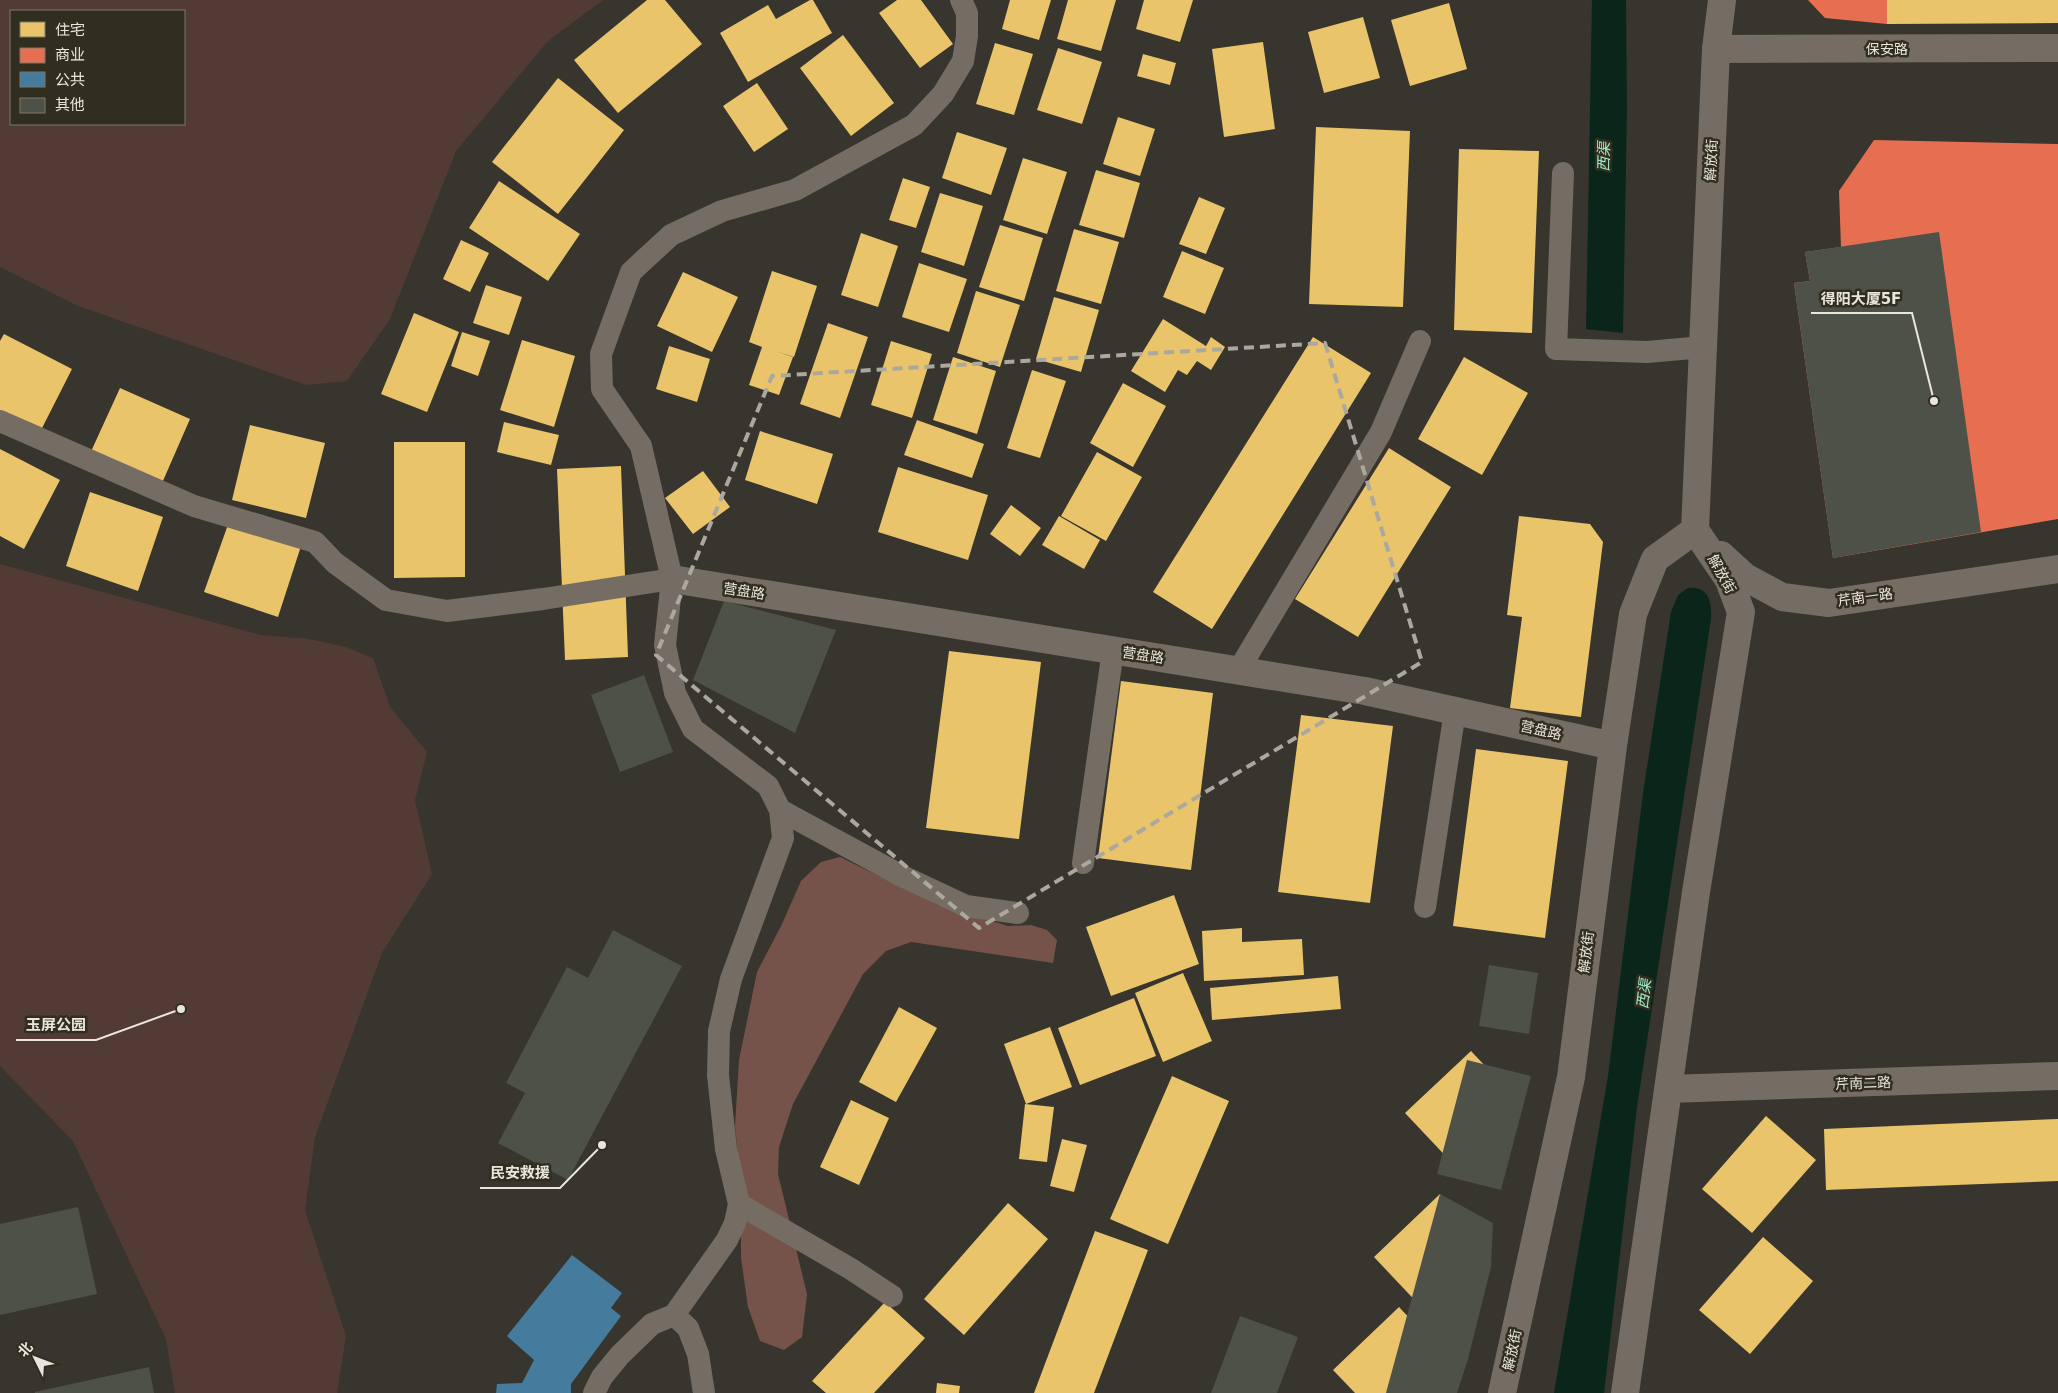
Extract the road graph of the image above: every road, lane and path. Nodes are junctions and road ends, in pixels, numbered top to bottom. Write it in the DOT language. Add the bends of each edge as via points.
graph roads {
  1 [pos="961,0"];
  2 [pos="1722,0"];
  3 [pos="2058,48"];
  4 [pos="1716,49"];
  5 [pos="1563,173"];
  6 [pos="1420,341"];
  7 [pos="1702,347"];
  8 [pos="0,421"];
  9 [pos="1695,530"];
  10 [pos="2058,569"];
  11 [pos="672,580"];
  12 [pos="1113,650"];
  13 [pos="1238,670"];
  14 [pos="1455,711"];
  15 [pos="1612,746"];
  16 [pos="780,810"];
  17 [pos="1083,862"];
  18 [pos="1425,907"];
  19 [pos="1018,913"];
  20 [pos="2058,1076"];
  21 [pos="1668,1089"];
  22 [pos="740,1204"];
  23 [pos="892,1296"];
  24 [pos="674,1315"];
  25 [pos="594,1393"];
  26 [pos="704,1393"];
  27 [pos="1502,1393"];
  28 [pos="1625,1393"];
  1 -- 11 [label="lane" via="966,13 967,36 963,61 943,94 914,125 795,190 722,211 671,234 631,272 601,354 602,389 641,446"];
  2 -- 4 [label="street, 解放街"];
  3 -- 4 [label="street, 保安路"];
  4 -- 7 [label="street, 解放街"];
  5 -- 7 [label="lane" via="1556,349 1648,352"];
  6 -- 13 [label="lane" via="1381,432"];
  7 -- 9 [label="street, 解放街"];
  8 -- 11 [label="lane" via="194,506 314,542 335,563 386,600 448,611"];
  9 -- 10 [label="street, 芹南一路" via="1744,577 1782,597 1830,603"];
  9 -- 15 [label="street, 解放街" via="1655,559 1642,587 1633,614"];
  9 -- 21 [label="street, 解放街" via="1729,580 1741,612"];
  11 -- 12 [label="street, 营盘路"];
  11 -- 16 [label="lane" via="665,646 675,693 693,729 768,786"];
  12 -- 13 [label="street, 营盘路"];
  12 -- 17 [label="lane"];
  13 -- 14 [label="street, 营盘路" via="1365,691"];
  14 -- 15 [label="street, 营盘路"];
  14 -- 18 [label="lane"];
  15 -- 27 [label="street, 解放街" via="1571,1076"];
  16 -- 19 [label="lane" via="900,876 966,906"];
  16 -- 22 [label="lane" via="783,838 731,980 719,1031 718,1076 726,1149"];
  20 -- 21 [label="street, 芹南二路"];
  21 -- 28 [label="street, 解放街"];
  22 -- 23 [label="lane"];
  22 -- 24 [label="lane" via="727,1240"];
  24 -- 25 [label="lane" via="652,1324 620,1355"];
  24 -- 26 [label="lane" via="688,1328 698,1354"];
}
